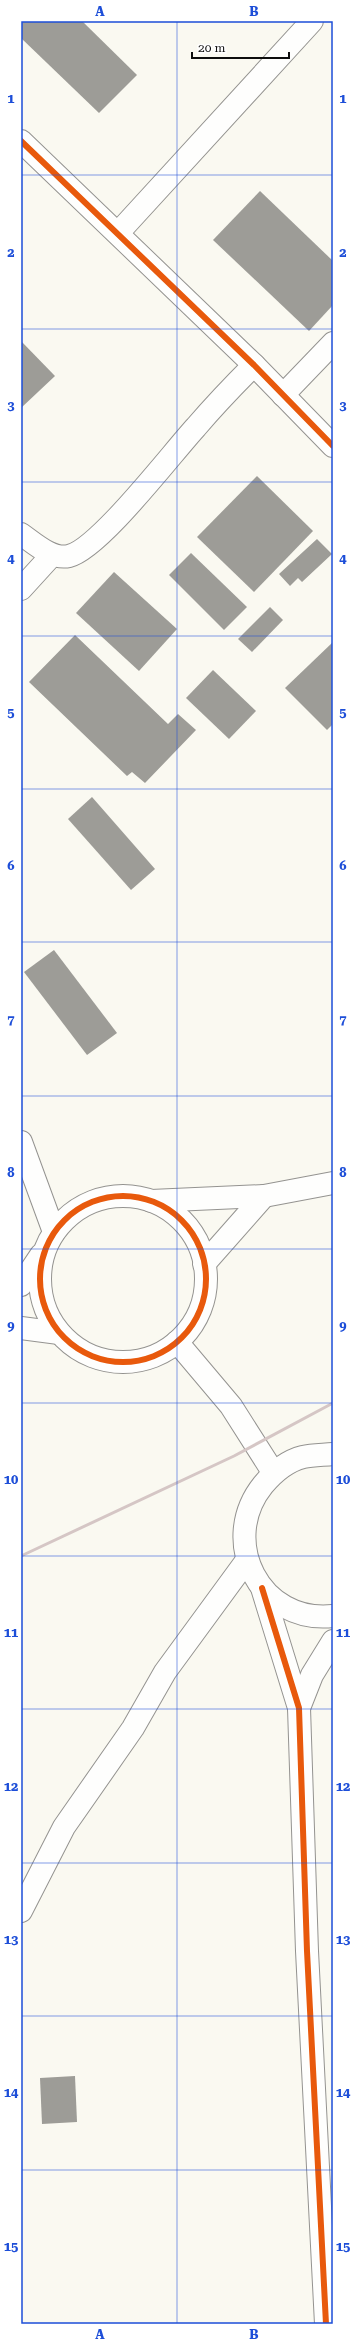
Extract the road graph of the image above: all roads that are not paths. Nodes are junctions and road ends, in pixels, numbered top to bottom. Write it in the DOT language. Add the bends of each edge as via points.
graph roads {
  1 [pos="312,21"];
  2 [pos="21,141"];
  3 [pos="118,233"];
  4 [pos="333,344"];
  5 [pos="254,365"];
  6 [pos="283,395"];
  7 [pos="333,446"];
  8 [pos="21,534"];
  9 [pos="52,555"];
  10 [pos="21,588"];
  11 [pos="21,1142"];
  12 [pos="333,1183"];
  13 [pos="264,1196"];
  14 [pos="151,1201"];
  15 [pos="54,1232"];
  16 [pos="44,1251"];
  17 [pos="204,1264"];
  18 [pos="21,1285"];
  19 [pos="21,1328"];
  20 [pos="59,1332"];
  21 [pos="177,1342"];
  22 [pos="333,1454"];
  23 [pos="273,1472"];
  24 [pos="247,1560"];
  25 [pos="262,1588"];
  26 [pos="333,1616"];
  27 [pos="333,1641"];
  28 [pos="300,1708"];
  29 [pos="21,1911"];
  30 [pos="326,2324"];
  1 -- 3 [label="street"];
  2 -- 3 [label="street"];
  3 -- 5 [label="street"];
  4 -- 6 [label="street"];
  5 -- 6 [label="street"];
  5 -- 9 [label="street" via="197,425 111,524 84,549 69,556"];
  6 -- 7 [label="street"];
  8 -- 9 [label="street"];
  9 -- 10 [label="street"];
  11 -- 15 [label="street"];
  12 -- 13 [label="street"];
  13 -- 14 [label="street"];
  13 -- 17 [label="street"];
  14 -- 15 [label="street" via="130,1197 108,1198 87,1204 69,1216"];
  14 -- 17 [label="street" via="170,1211 186,1226 198,1244"];
  15 -- 16 [label="street"];
  16 -- 18 [label="street"];
  16 -- 20 [label="street" via="40,1272 41,1294 47,1314"];
  17 -- 21 [label="street" via="205,1285 201,1307 191,1326"];
  19 -- 20 [label="street"];
  20 -- 21 [label="street" via="75,1347 94,1357 116,1361 138,1360 158,1353"];
  21 -- 23 [label="street" via="231,1406"];
  22 -- 23 [label="street" via="302,1457"];
  23 -- 24 [label="street" via="253,1497 243,1528"];
  24 -- 25 [label="street"];
  24 -- 29 [label="street" via="165,1672 133,1728 64,1827"];
  25 -- 26 [label="street" via="287,1609 318,1618"];
  25 -- 28 [label="street"];
  27 -- 28 [label="street" via="312,1675"];
  28 -- 30 [label="street" via="307,1959"];
}
